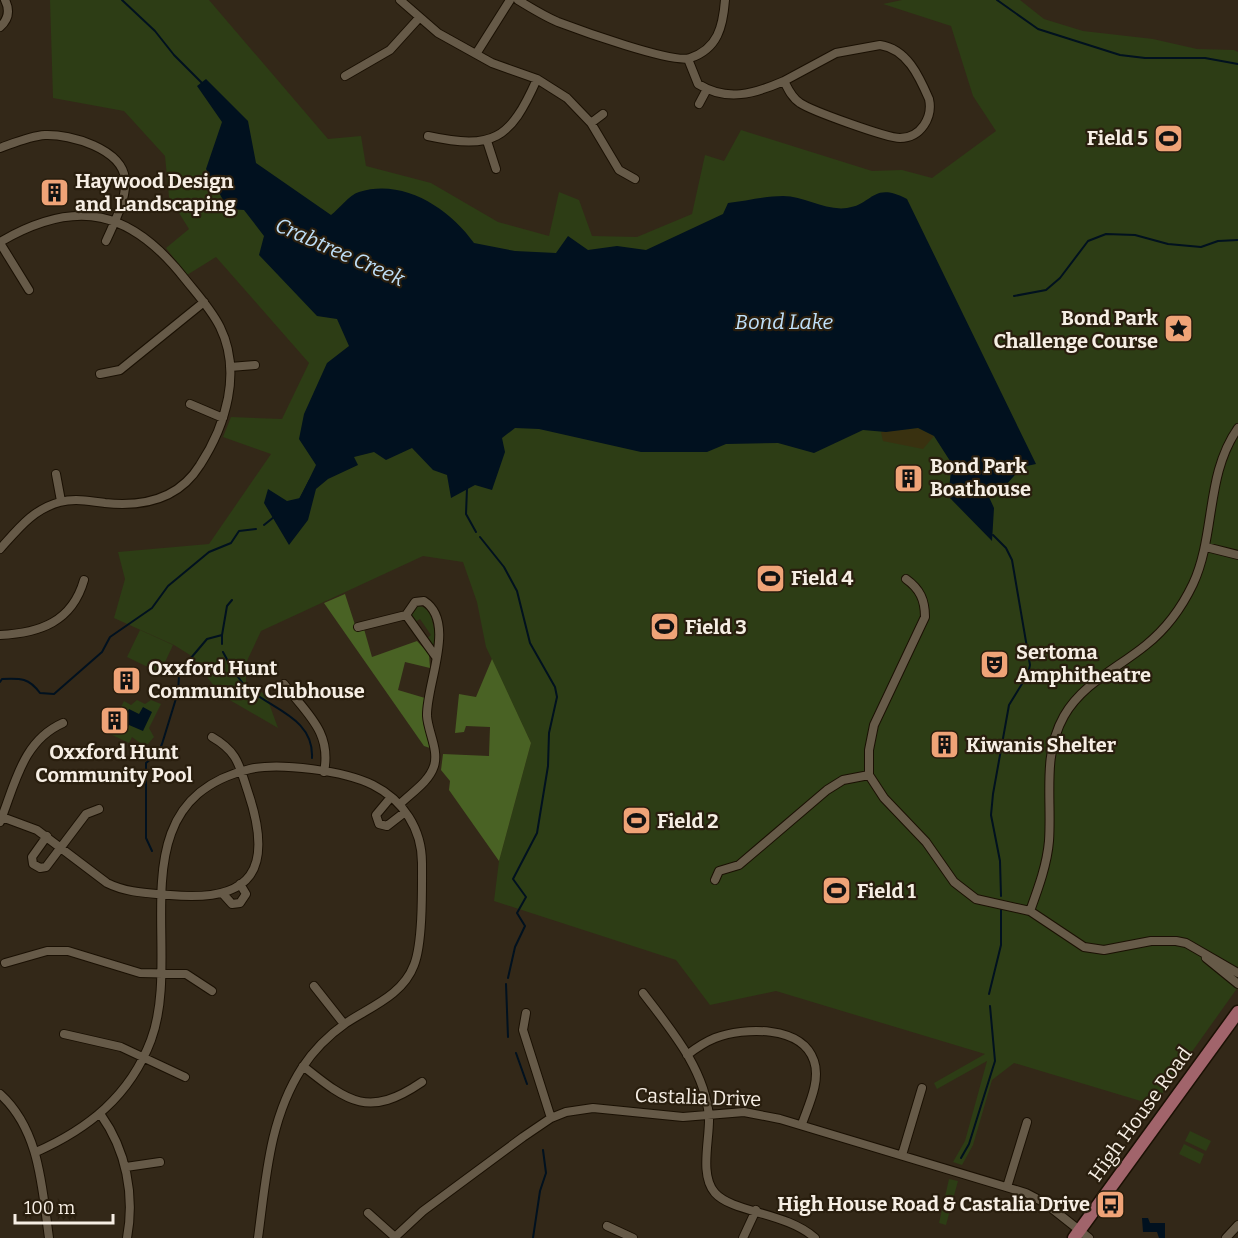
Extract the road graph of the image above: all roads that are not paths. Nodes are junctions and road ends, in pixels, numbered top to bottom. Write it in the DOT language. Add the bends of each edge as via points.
graph roads {
  1 [pos="5,0"];
  2 [pos="400,0"];
  3 [pos="510,0"];
  4 [pos="518,0"];
  5 [pos="725,0"];
  6 [pos="418,18"];
  7 [pos="0,27"];
  8 [pos="476,54"];
  9 [pos="688,59"];
  10 [pos="345,76"];
  11 [pos="537,80"];
  12 [pos="784,81"];
  13 [pos="707,89"];
  14 [pos="699,104"];
  15 [pos="603,114"];
  16 [pos="591,123"];
  17 [pos="428,135"];
  18 [pos="487,141"];
  19 [pos="0,148"];
  20 [pos="496,169"];
  21 [pos="635,179"];
  22 [pos="114,222"];
  23 [pos="106,242"];
  24 [pos="0,243"];
  25 [pos="29,290"];
  26 [pos="204,303"];
  27 [pos="255,365"];
  28 [pos="230,367"];
  29 [pos="100,374"];
  30 [pos="190,404"];
  31 [pos="223,418"];
  32 [pos="1238,428"];
  33 [pos="56,474"];
  34 [pos="61,501"];
  35 [pos="1206,547"];
  36 [pos="0,549"];
  37 [pos="1238,555"];
  38 [pos="906,579"];
  39 [pos="84,580"];
  40 [pos="406,615"];
  41 [pos="358,627"];
  42 [pos="0,635"];
  43 [pos="436,657"];
  44 [pos="284,684"];
  45 [pos="63,723"];
  46 [pos="212,737"];
  47 [pos="241,771"];
  48 [pos="324,772"];
  49 [pos="870,775"];
  50 [pos="391,797"];
  51 [pos="400,804"];
  52 [pos="99,809"];
  53 [pos="405,812"];
  54 [pos="1,819"];
  55 [pos="46,837"];
  56 [pos="60,848"];
  57 [pos="715,880"];
  58 [pos="240,884"];
  59 [pos="160,894"];
  60 [pos="223,894"];
  61 [pos="1030,911"];
  62 [pos="1198,950"];
  63 [pos="5,963"];
  64 [pos="162,972"];
  65 [pos="1238,973"];
  66 [pos="1238,984"];
  67 [pos="314,986"];
  68 [pos="212,991"];
  69 [pos="643,993"];
  70 [pos="1238,1012"];
  71 [pos="526,1013"];
  72 [pos="345,1024"];
  73 [pos="64,1034"];
  74 [pos="687,1055"];
  75 [pos="143,1057"];
  76 [pos="303,1066"];
  77 [pos="185,1077"];
  78 [pos="422,1082"];
  79 [pos="922,1088"];
  80 [pos="0,1094"];
  81 [pos="708,1114"];
  82 [pos="101,1115"];
  83 [pos="551,1118"];
  84 [pos="1027,1122"];
  85 [pos="802,1125"];
  86 [pos="36,1152"];
  87 [pos="902,1155"];
  88 [pos="160,1162"];
  89 [pos="126,1167"];
  90 [pos="1007,1187"];
  91 [pos="756,1210"];
  92 [pos="368,1213"];
  93 [pos="1238,1225"];
  94 [pos="607,1226"];
  95 [pos="1081,1235"];
  96 [pos="1229,1237"];
  97 [pos="49,1238"];
  98 [pos="127,1238"];
  99 [pos="258,1238"];
  100 [pos="395,1238"];
  101 [pos="633,1238"];
  102 [pos="743,1238"];
  103 [pos="815,1238"];
  1 -- 7 [label="street" via="7,17"];
  2 -- 6 [label="street"];
  3 -- 8 [label="street"];
  4 -- 9 [label="street" via="572,27 669,58"];
  5 -- 9 [label="street" via="715,40"];
  6 -- 8 [label="street"];
  6 -- 10 [label="street" via="390,50"];
  8 -- 11 [label="street"];
  9 -- 13 [label="street" via="693,77"];
  11 -- 16 [label="street" via="567,98"];
  11 -- 18 [label="street" via="517,119"];
  12 -- 12 [label="street" via="846,50 893,47 908,60 926,93 929,115 918,132 901,138 892,136 800,104"];
  12 -- 13 [label="street" via="736,96"];
  13 -- 14 [label="street"];
  15 -- 16 [label="street"];
  16 -- 21 [label="street" via="619,170"];
  17 -- 18 [label="street" via="462,142"];
  18 -- 20 [label="street"];
  19 -- 22 [label="street" via="50,135 106,150 117,159 125,178"];
  22 -- 23 [label="street"];
  22 -- 24 [label="street" via="84,215 58,217 22,229"];
  22 -- 26 [label="street" via="133,229 158,247"];
  24 -- 25 [label="street"];
  26 -- 28 [label="street" via="220,328"];
  26 -- 29 [label="street" via="120,370"];
  27 -- 28 [label="street"];
  28 -- 31 [label="street"];
  30 -- 31 [label="street"];
  31 -- 34 [label="street" via="200,466 171,494 140,504"];
  32 -- 35 [label="street" via="1219,465"];
  33 -- 34 [label="street"];
  34 -- 36 [label="street" via="27,519"];
  35 -- 37 [label="street"];
  35 -- 61 [label="street" via="1190,592 1170,621 1148,644 1084,691 1061,722 1050,761 1046,858"];
  38 -- 49 [label="street" via="924,599 925,617 874,726 869,750"];
  39 -- 42 [label="street" via="76,602 52,623 33,632"];
  40 -- 41 [label="street"];
  40 -- 43 [label="street"];
  40 -- 43 [label="street" via="415,602 424,601 434,609 440,629"];
  43 -- 51 [label="street" via="427,709 434,764 424,781"];
  44 -- 48 [label="street" via="325,740"];
  45 -- 54 [label="street" via="44,735 26,756"];
  46 -- 47 [label="street" via="233,752"];
  47 -- 48 [label="street" via="278,766"];
  47 -- 58 [label="street" via="257,820 260,846 254,867"];
  47 -- 59 [label="street" via="209,787 181,815 164,853"];
  48 -- 50 [label="street" via="361,780"];
  49 -- 57 [label="street" via="843,780 827,790 739,865 719,871"];
  49 -- 61 [label="street" via="884,798 926,842 960,888 976,899"];
  50 -- 51 [label="street"];
  50 -- 53 [label="street" via="376,814 378,824 387,826"];
  51 -- 53 [label="street"];
  52 -- 56 [label="street" via="86,814"];
  53 -- 72 [label="street" via="416,830 422,854 416,959 397,990"];
  54 -- 55 [label="street" via="30,826"];
  55 -- 56 [label="street"];
  55 -- 56 [label="street" via="32,857 35,866 46,867"];
  56 -- 59 [label="street" via="115,886"];
  58 -- 60 [label="street"];
  58 -- 60 [label="street" via="246,894 240,903 232,904"];
  59 -- 60 [label="street" via="201,898"];
  59 -- 64 [label="street"];
  61 -- 62 [label="street" via="1069,940 1091,949 1166,939"];
  62 -- 65 [label="street"];
  62 -- 66 [label="street"];
  63 -- 64 [label="street" via="41,952 62,951 133,971"];
  64 -- 68 [label="street" via="190,976"];
  64 -- 75 [label="street" via="159,1010"];
  67 -- 72 [label="street"];
  69 -- 74 [label="street"];
  70 -- 95 [label="main road, High House Road"];
  71 -- 83 [label="street" via="523,1030"];
  72 -- 76 [label="street"];
  73 -- 75 [label="street" via="110,1043"];
  74 -- 81 [label="street" via="701,1081"];
  74 -- 85 [label="street" via="709,1041 740,1032 777,1034 801,1043 814,1062 816,1076"];
  75 -- 77 [label="street"];
  75 -- 82 [label="street" via="124,1089"];
  76 -- 78 [label="street" via="360,1103 387,1102"];
  76 -- 99 [label="street" via="283,1101 275,1127"];
  79 -- 87 [label="street"];
  80 -- 86 [label="street" via="20,1119"];
  81 -- 83 [label="street, Castalia Drive" via="683,1117 593,1108"];
  81 -- 85 [label="street, Castalia Drive" via="759,1113"];
  81 -- 91 [label="street" via="709,1184 725,1201"];
  82 -- 86 [label="street" via="76,1133"];
  82 -- 89 [label="street" via="118,1141"];
  83 -- 100 [label="street, Castalia Drive" via="423,1211"];
  84 -- 90 [label="street"];
  85 -- 87 [label="street, Castalia Drive"];
  86 -- 97 [label="street"];
  87 -- 90 [label="street, Castalia Drive"];
  88 -- 89 [label="street"];
  89 -- 98 [label="street"];
  90 -- 95 [label="street, Castalia Drive" via="1036,1197"];
  91 -- 102 [label="street"];
  91 -- 103 [label="street" via="793,1222"];
  92 -- 100 [label="street"];
  93 -- 96 [label="street"];
  94 -- 101 [label="street"];
}
